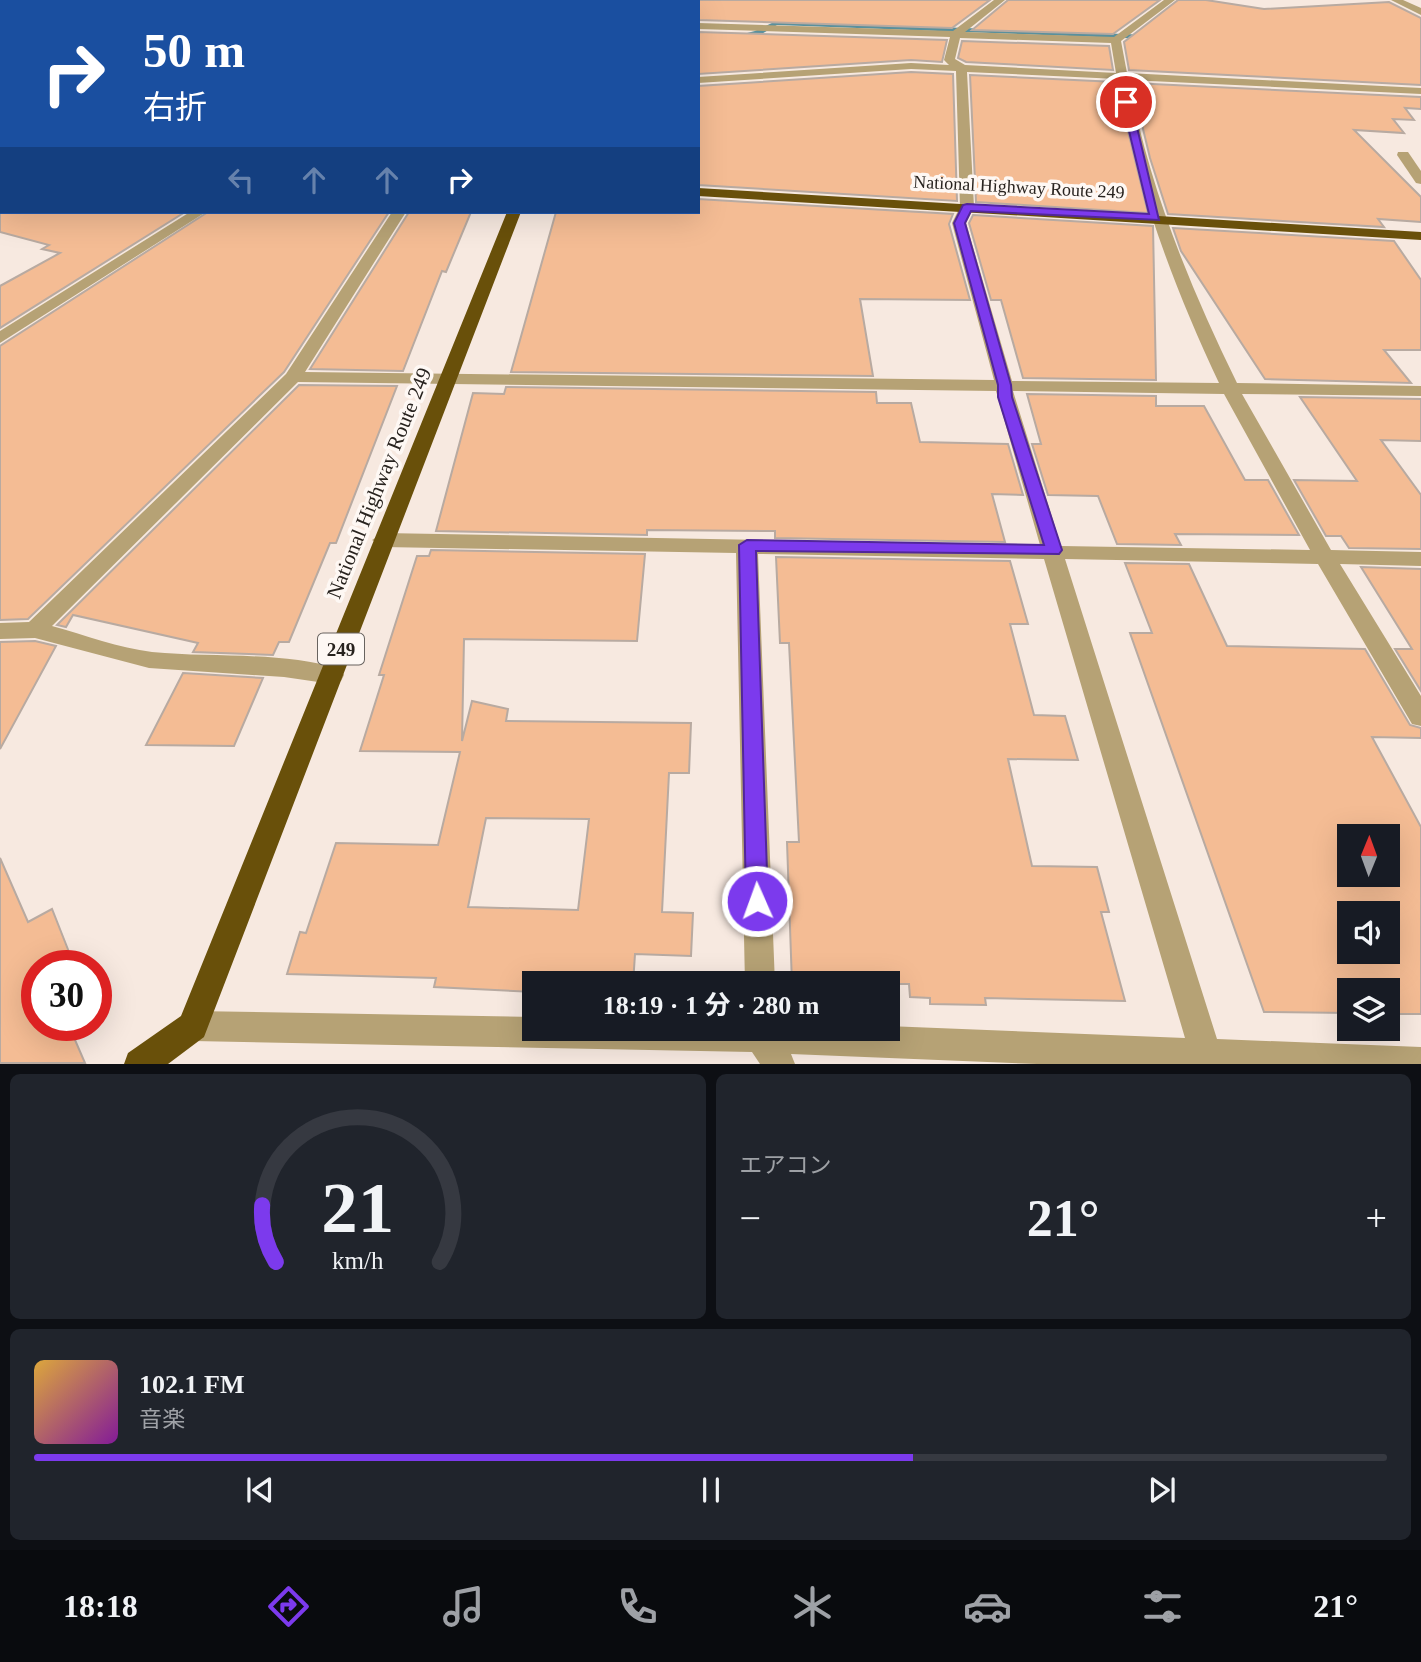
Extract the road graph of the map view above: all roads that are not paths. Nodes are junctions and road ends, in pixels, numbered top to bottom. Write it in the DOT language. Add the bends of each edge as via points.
graph roads {
  1 [pos="1000,0"];
  2 [pos="1170,0"];
  3 [pos="1396,0"];
  4 [pos="1421,12"];
  5 [pos="700,26"];
  6 [pos="961,31"];
  7 [pos="1118,37"];
  8 [pos="961,67"];
  9 [pos="1120,76"];
  10 [pos="700,80"];
  11 [pos="1421,91"];
  12 [pos="1403,155"];
  13 [pos="1421,180"];
  14 [pos="700,191"];
  15 [pos="967,207"];
  16 [pos="197,214"];
  17 [pos="398,214"];
  18 [pos="513,214"];
  19 [pos="1155,218"];
  20 [pos="1421,236"];
  21 [pos="0,338"];
  22 [pos="293,377"];
  23 [pos="449,379"];
  24 [pos="1004,385"];
  25 [pos="1228,389"];
  26 [pos="1421,391"];
  27 [pos="383,540"];
  28 [pos="747,545"];
  29 [pos="1054,550"];
  30 [pos="1326,557"];
  31 [pos="1421,559"];
  32 [pos="35,630"];
  33 [pos="0,631"];
  34 [pos="332,675"];
  35 [pos="1421,716"];
  36 [pos="760,971"];
  37 [pos="193,1026"];
  38 [pos="767,1043"];
  39 [pos="1208,1058"];
  40 [pos="139,1063"];
  41 [pos="1421,1063"];
  1 -- 6 [label="street"];
  2 -- 7 [label="street"];
  3 -- 4 [label="street"];
  5 -- 6 [label="street"];
  6 -- 7 [label="street"];
  6 -- 8 [label="street" via="949,60"];
  7 -- 9 [label="street"];
  8 -- 9 [label="street"];
  8 -- 10 [label="street"];
  8 -- 15 [label="street"];
  9 -- 11 [label="street"];
  9 -- 19 [label="street"];
  12 -- 13 [label="street"];
  14 -- 15 [label="highway, National Highway Route 249"];
  15 -- 19 [label="highway, National Highway Route 249"];
  15 -- 24 [label="street" via="959,223"];
  16 -- 21 [label="street"];
  17 -- 22 [label="street"];
  18 -- 23 [label="highway, National Highway Route 249 / 249"];
  19 -- 20 [label="highway, National Highway Route 249"];
  19 -- 25 [label="street"];
  22 -- 23 [label="street"];
  22 -- 32 [label="street"];
  23 -- 24 [label="street"];
  23 -- 27 [label="highway, National Highway Route 249 / 249"];
  24 -- 25 [label="street"];
  24 -- 29 [label="street"];
  25 -- 26 [label="street"];
  25 -- 30 [label="street"];
  27 -- 28 [label="street"];
  27 -- 34 [label="highway, National Highway Route 249 / 249"];
  28 -- 29 [label="street"];
  28 -- 36 [label="street"];
  29 -- 30 [label="street"];
  29 -- 39 [label="street"];
  30 -- 31 [label="street"];
  30 -- 35 [label="street"];
  32 -- 33 [label="street"];
  32 -- 34 [label="street" via="149,660"];
  34 -- 37 [label="highway, National Highway Route 249 / 249"];
  37 -- 38 [label="street"];
  37 -- 40 [label="highway"];
  38 -- 39 [label="street"];
  39 -- 41 [label="street"];
}
